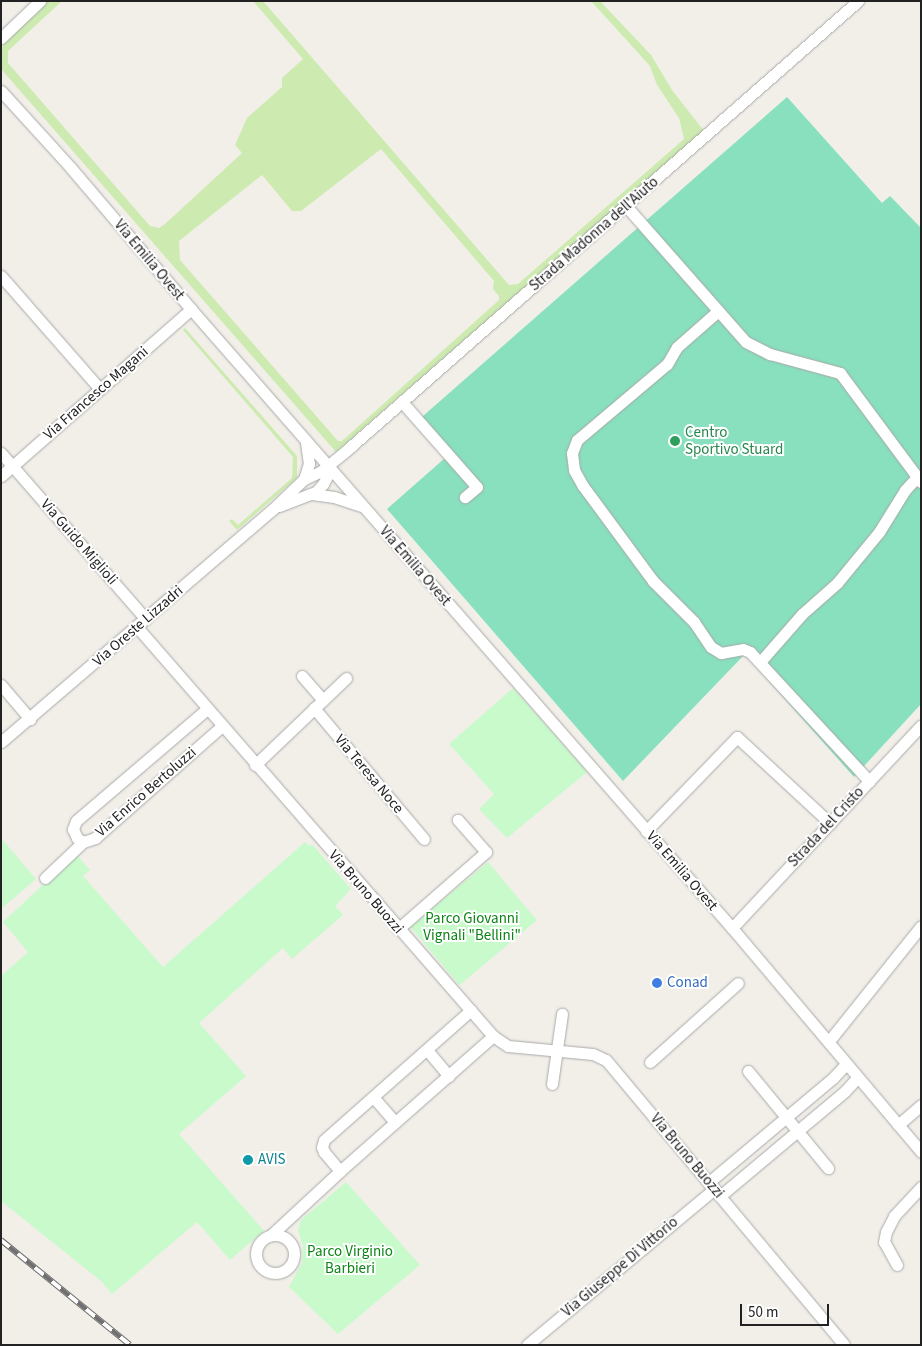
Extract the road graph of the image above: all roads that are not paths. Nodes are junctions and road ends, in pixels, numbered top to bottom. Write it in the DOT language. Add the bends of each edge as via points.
graph roads {
  1 [pos="40,1"];
  2 [pos="858,1"];
  3 [pos="1,38"];
  4 [pos="1,91"];
  5 [pos="626,206"];
  6 [pos="1,276"];
  7 [pos="191,309"];
  8 [pos="718,311"];
  9 [pos="100,389"];
  10 [pos="402,402"];
  11 [pos="306,440"];
  12 [pos="1,453"];
  13 [pos="12,466"];
  14 [pos="330,468"];
  15 [pos="1,476"];
  16 [pos="304,478"];
  17 [pos="919,480"];
  18 [pos="312,494"];
  19 [pos="466,497"];
  20 [pos="273,509"];
  21 [pos="368,512"];
  22 [pos="141,623"];
  23 [pos="760,662"];
  24 [pos="302,676"];
  25 [pos="346,678"];
  26 [pos="1,685"];
  27 [pos="319,704"];
  28 [pos="207,709"];
  29 [pos="30,719"];
  30 [pos="921,725"];
  31 [pos="222,726"];
  32 [pos="1,742"];
  33 [pos="255,765"];
  34 [pos="869,781"];
  35 [pos="458,820"];
  36 [pos="830,823"];
  37 [pos="646,831"];
  38 [pos="424,839"];
  39 [pos="83,842"];
  40 [pos="45,878"];
  41 [pos="921,926"];
  42 [pos="732,928"];
  43 [pos="398,929"];
  44 [pos="738,982"];
  45 [pos="471,1010"];
  46 [pos="562,1014"];
  47 [pos="494,1036"];
  48 [pos="829,1041"];
  49 [pos="427,1050"];
  50 [pos="556,1051"];
  51 [pos="650,1062"];
  52 [pos="845,1065"];
  53 [pos="748,1071"];
  54 [pos="449,1076"];
  55 [pos="857,1078"];
  56 [pos="552,1084"];
  57 [pos="374,1098"];
  58 [pos="921,1105"];
  59 [pos="786,1118"];
  60 [pos="395,1122"];
  61 [pos="898,1125"];
  62 [pos="797,1131"];
  63 [pos="921,1152"];
  64 [pos="828,1168"];
  65 [pos="340,1171"];
  66 [pos="921,1187"];
  67 [pos="714,1189"];
  68 [pos="292,1216"];
  69 [pos="272,1235"];
  70 [pos="288,1240"];
  71 [pos="897,1264"];
  72 [pos="527,1345"];
  73 [pos="844,1345"];
  1 -- 3 [label="street"];
  2 -- 5 [label="street, Strada Madonna dell'Aiuto"];
  4 -- 7 [label="street, Via Emilia Ovest"];
  5 -- 8 [label="street"];
  5 -- 10 [label="street, Strada Madonna dell'Aiuto"];
  6 -- 9 [label="street"];
  7 -- 9 [label="street, Via Francesco Magani"];
  7 -- 11 [label="street, Via Emilia Ovest"];
  8 -- 17 [label="street" via="746,342 758,350 840,373"];
  8 -- 23 [label="street" via="677,347 667,364 578,440 573,446 572,458 577,478 653,581 689,616 711,647 721,653 745,650"];
  9 -- 13 [label="street, Via Francesco Magani"];
  10 -- 14 [label="street, Strada Madonna dell'Aiuto"];
  10 -- 19 [label="street" via="477,487"];
  11 -- 14 [label="street, Via Emilia Ovest"];
  11 -- 16 [label="street" via="309,464"];
  12 -- 13 [label="street"];
  13 -- 15 [label="street, Via Francesco Magani"];
  13 -- 22 [label="street, Via Guido Miglioli"];
  14 -- 16 [label="street, Via Oreste Lizzadri"];
  14 -- 18 [label="street" via="321,487"];
  14 -- 21 [label="street, Via Emilia Ovest"];
  16 -- 20 [label="street, Via Oreste Lizzadri"];
  17 -- 23 [label="street" via="905,490 877,536 836,583 802,614"];
  18 -- 20 [label="street, Via Oreste Lizzadri"];
  18 -- 21 [label="street, Via Oreste Lizzadri" via="339,498"];
  20 -- 22 [label="street, Via Oreste Lizzadri"];
  21 -- 37 [label="street, Via Emilia Ovest"];
  22 -- 28 [label="street, Via Bruno Buozzi"];
  22 -- 29 [label="street, Via Oreste Lizzadri"];
  23 -- 34 [label="street"];
  24 -- 27 [label="street, Via Teresa Noce"];
  25 -- 27 [label="street"];
  26 -- 29 [label="street"];
  27 -- 33 [label="street"];
  27 -- 38 [label="street, Via Teresa Noce"];
  28 -- 31 [label="street, Via Bruno Buozzi"];
  28 -- 39 [label="street, Via Enrico Bertoluzzi" via="76,821 74,834"];
  29 -- 32 [label="street, Via Oreste Lizzadri"];
  30 -- 34 [label="street, Strada del Cristo"];
  31 -- 33 [label="street, Via Bruno Buozzi"];
  31 -- 39 [label="street, Via Enrico Bertoluzzi" via="95,838"];
  33 -- 43 [label="street, Via Bruno Buozzi"];
  34 -- 36 [label="street, Strada del Cristo"];
  35 -- 43 [label="street" via="486,852"];
  36 -- 37 [label="street" via="737,737"];
  36 -- 42 [label="street, Strada del Cristo"];
  37 -- 42 [label="street, Via Emilia Ovest"];
  39 -- 40 [label="street"];
  41 -- 48 [label="street"];
  42 -- 48 [label="street, Via Emilia Ovest"];
  43 -- 45 [label="street, Via Bruno Buozzi"];
  44 -- 51 [label="street"];
  45 -- 47 [label="street, Via Bruno Buozzi"];
  45 -- 49 [label="street"];
  46 -- 50 [label="street"];
  47 -- 50 [label="street, Via Bruno Buozzi" via="508,1046"];
  47 -- 54 [label="street"];
  48 -- 52 [label="street, Via Emilia Ovest"];
  49 -- 54 [label="street"];
  49 -- 57 [label="street"];
  50 -- 56 [label="street"];
  50 -- 67 [label="street, Via Bruno Buozzi" via="598,1055 606,1060"];
  52 -- 55 [label="street, Via Emilia Ovest"];
  52 -- 59 [label="street"];
  53 -- 59 [label="street"];
  54 -- 60 [label="street"];
  55 -- 61 [label="street, Via Emilia Ovest"];
  55 -- 62 [label="street"];
  57 -- 60 [label="street"];
  57 -- 65 [label="street" via="324,1140 324,1152"];
  58 -- 61 [label="street"];
  59 -- 62 [label="street"];
  59 -- 67 [label="street"];
  60 -- 65 [label="street"];
  61 -- 63 [label="street, Via Emilia Ovest"];
  62 -- 64 [label="street"];
  62 -- 67 [label="street"];
  65 -- 68 [label="street"];
  66 -- 71 [label="street" via="894,1216 886,1232 884,1242"];
  67 -- 72 [label="street, Via Giuseppe Di Vittorio"];
  67 -- 73 [label="street, Via Bruno Buozzi"];
  68 -- 69 [label="street"];
  68 -- 70 [label="street"];
  69 -- 70 [label="street"];
  69 -- 70 [label="street" via="260,1242 256,1254 260,1266 272,1273 284,1271 292,1262 294,1251"];
}
